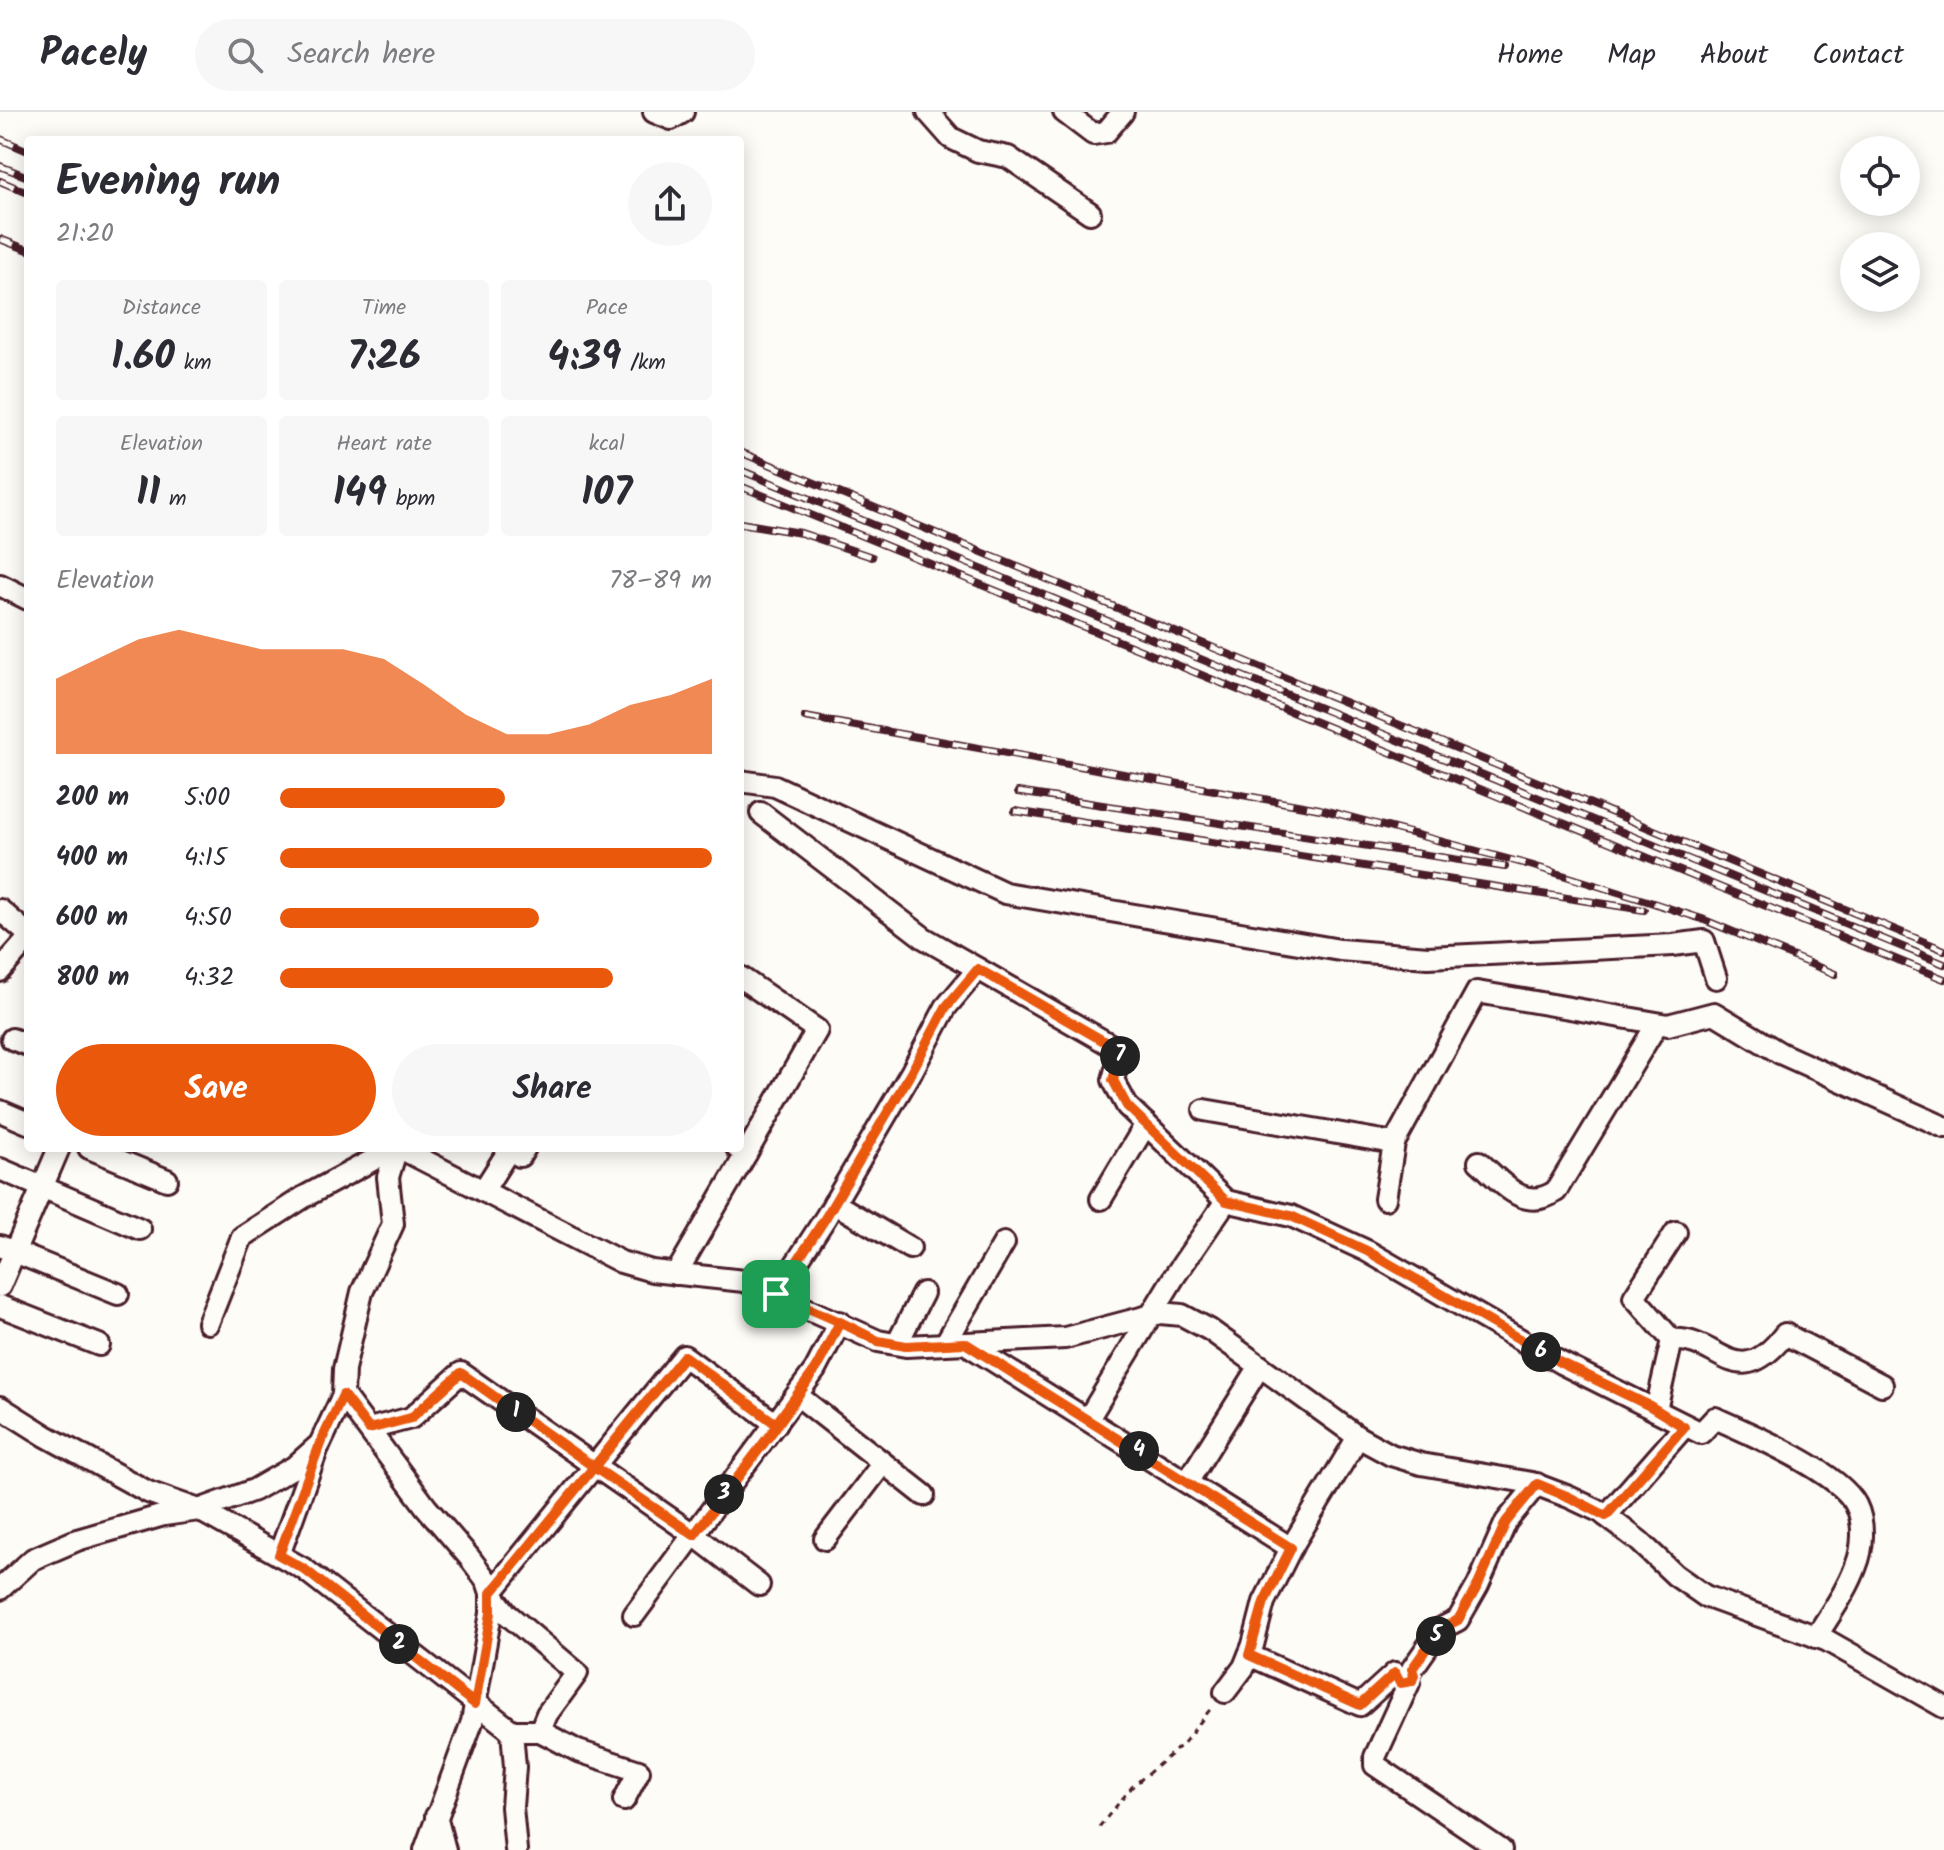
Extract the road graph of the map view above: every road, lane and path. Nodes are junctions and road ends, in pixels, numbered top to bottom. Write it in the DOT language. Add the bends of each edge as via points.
graph roads {
  1 [pos="654,112"];
  2 [pos="683,112"];
  3 [pos="928,112"];
  4 [pos="1064,112"];
  5 [pos="1123,112"];
  6 [pos="1090,213"];
  7 [pos="0,585"];
  8 [pos="24,597"];
  9 [pos="744,782"];
  10 [pos="761,813"];
  11 [pos="0,910"];
  12 [pos="24,933"];
  13 [pos="24,942"];
  14 [pos="978,969"];
  15 [pos="0,971"];
  16 [pos="1716,978"];
  17 [pos="744,980"];
  18 [pos="1657,1024"];
  19 [pos="1204,1110"];
  20 [pos="0,1111"];
  21 [pos="24,1121"];
  22 [pos="1146,1124"];
  23 [pos="1944,1127"];
  24 [pos="1394,1143"];
  25 [pos="744,1148"];
  26 [pos="57,1152"];
  27 [pos="99,1152"];
  28 [pos="389,1152"];
  29 [pos="396,1152"];
  30 [pos="405,1152"];
  31 [pos="508,1152"];
  32 [pos="741,1152"];
  33 [pos="1479,1162"];
  34 [pos="0,1169"];
  35 [pos="167,1180"];
  36 [pos="42,1187"];
  37 [pos="483,1191"];
  38 [pos="1101,1199"];
  39 [pos="1385,1199"];
  40 [pos="1226,1201"];
  41 [pos="834,1203"];
  42 [pos="140,1229"];
  43 [pos="1676,1232"];
  44 [pos="1004,1243"];
  45 [pos="910,1248"];
  46 [pos="7,1249"];
  47 [pos="676,1274"];
  48 [pos="0,1286"];
  49 [pos="923,1293"];
  50 [pos="118,1294"];
  51 [pos="776,1294"];
  52 [pos="0,1306"];
  53 [pos="1151,1315"];
  54 [pos="840,1322"];
  55 [pos="208,1323"];
  56 [pos="1672,1340"];
  57 [pos="897,1344"];
  58 [pos="955,1344"];
  59 [pos="99,1345"];
  60 [pos="1260,1366"];
  61 [pos="1882,1385"];
  62 [pos="343,1395"];
  63 [pos="797,1395"];
  64 [pos="0,1407"];
  65 [pos="1656,1410"];
  66 [pos="1088,1419"];
  67 [pos="776,1424"];
  68 [pos="1684,1427"];
  69 [pos="369,1429"];
  70 [pos="1358,1437"];
  71 [pos="320,1444"];
  72 [pos="883,1463"];
  73 [pos="594,1467"];
  74 [pos="1188,1481"];
  75 [pos="1537,1484"];
  76 [pos="924,1495"];
  77 [pos="199,1510"];
  78 [pos="1606,1516"];
  79 [pos="694,1535"];
  80 [pos="825,1539"];
  81 [pos="1291,1548"];
  82 [pos="279,1555"];
  83 [pos="759,1585"];
  84 [pos="0,1589"];
  85 [pos="491,1593"];
  86 [pos="634,1615"];
  87 [pos="1816,1637"];
  88 [pos="1249,1655"];
  89 [pos="1406,1675"];
  90 [pos="1225,1692"];
  91 [pos="475,1704"];
  92 [pos="1944,1707"];
  93 [pos="512,1731"];
  94 [pos="540,1731"];
  95 [pos="624,1800"];
  96 [pos="436,1816"];
  97 [pos="1099,1827"];
  98 [pos="425,1850"];
  99 [pos="445,1850"];
  100 [pos="515,1850"];
  101 [pos="1501,1850"];
  1 -- 2 [label="street" via="671,119"];
  3 -- 6 [label="street" via="951,138 1008,157"];
  4 -- 5 [label="street" via="1093,134 1106,132"];
  7 -- 8 [label="street"];
  9 -- 16 [label="street" via="775,786 1005,893 1340,950 1428,957 1704,941"];
  10 -- 14 [label="street" via="924,938"];
  11 -- 12 [label="street"];
  13 -- 15 [label="street"];
  14 -- 22 [label="street" via="1121,1051 1113,1080 1127,1106"];
  14 -- 41 [label="street" via="946,1007"];
  17 -- 25 [label="street" via="817,1030"];
  18 -- 23 [label="street" via="1714,1013 1780,1053"];
  18 -- 24 [label="street" via="1477,992"];
  18 -- 33 [label="street" via="1556,1191 1529,1201"];
  19 -- 24 [label="street"];
  20 -- 21 [label="street"];
  22 -- 38 [label="street"];
  22 -- 40 [label="street"];
  24 -- 39 [label="street"];
  26 -- 36 [label="street"];
  27 -- 35 [label="street"];
  28 -- 55 [label="street" via="242,1237"];
  29 -- 62 [label="street" via="388,1177 393,1224 362,1292"];
  30 -- 37 [label="street"];
  31 -- 37 [label="street"];
  32 -- 47 [label="street"];
  34 -- 36 [label="street"];
  36 -- 42 [label="street"];
  36 -- 46 [label="street"];
  37 -- 47 [label="street" via="621,1262"];
  40 -- 53 [label="street"];
  40 -- 65 [label="street" via="1291,1216 1367,1251 1561,1363"];
  41 -- 45 [label="street"];
  41 -- 51 [label="street"];
  43 -- 56 [label="street" via="1634,1297"];
  44 -- 58 [label="street"];
  46 -- 48 [label="street"];
  46 -- 50 [label="street"];
  47 -- 51 [label="street" via="744,1281"];
  49 -- 57 [label="street"];
  51 -- 54 [label="street"];
  52 -- 59 [label="street"];
  53 -- 58 [label="street" via="1065,1338"];
  53 -- 60 [label="street" via="1182,1315"];
  53 -- 66 [label="street"];
  54 -- 57 [label="street" via="878,1341"];
  54 -- 63 [label="street"];
  56 -- 61 [label="street" via="1683,1339 1735,1362 1757,1360 1785,1334"];
  56 -- 65 [label="street"];
  57 -- 58 [label="street"];
  58 -- 66 [label="street"];
  60 -- 70 [label="street"];
  60 -- 74 [label="street"];
  62 -- 69 [label="street"];
  62 -- 71 [label="street"];
  63 -- 67 [label="street"];
  63 -- 72 [label="street"];
  64 -- 77 [label="street" via="148,1492"];
  65 -- 68 [label="street"];
  66 -- 74 [label="street"];
  67 -- 73 [label="street" via="684,1356"];
  67 -- 79 [label="street"];
  68 -- 78 [label="street"];
  68 -- 87 [label="street" via="1701,1433 1715,1418 1778,1445 1856,1504 1861,1523 1856,1567"];
  69 -- 73 [label="street" via="411,1418 461,1373"];
  69 -- 85 [label="street"];
  70 -- 75 [label="street" via="1421,1464"];
  70 -- 81 [label="street"];
  71 -- 77 [label="street" via="294,1467 254,1490"];
  71 -- 82 [label="street"];
  72 -- 76 [label="street"];
  72 -- 80 [label="street"];
  73 -- 79 [label="street"];
  73 -- 85 [label="street"];
  74 -- 81 [label="street"];
  75 -- 78 [label="street"];
  75 -- 89 [label="street" via="1506,1522 1458,1620 1440,1629"];
  77 -- 82 [label="street"];
  77 -- 84 [label="street" via="77,1540 33,1559"];
  78 -- 87 [label="street" via="1705,1596"];
  79 -- 83 [label="street"];
  79 -- 86 [label="street"];
  81 -- 88 [label="street" via="1264,1602"];
  82 -- 91 [label="street"];
  85 -- 91 [label="street"];
  85 -- 94 [label="street" via="507,1614 577,1673"];
  87 -- 92 [label="street"];
  88 -- 89 [label="street" via="1360,1705"];
  88 -- 90 [label="street"];
  89 -- 101 [label="street" via="1375,1765"];
  90 -- 97 [label="path" via="1183,1744 1132,1787"];
  91 -- 93 [label="street"];
  91 -- 96 [label="street"];
  93 -- 94 [label="street"];
  93 -- 100 [label="street"];
  94 -- 95 [label="street" via="578,1751 639,1771"];
  96 -- 98 [label="street"];
  96 -- 99 [label="street"];
}
